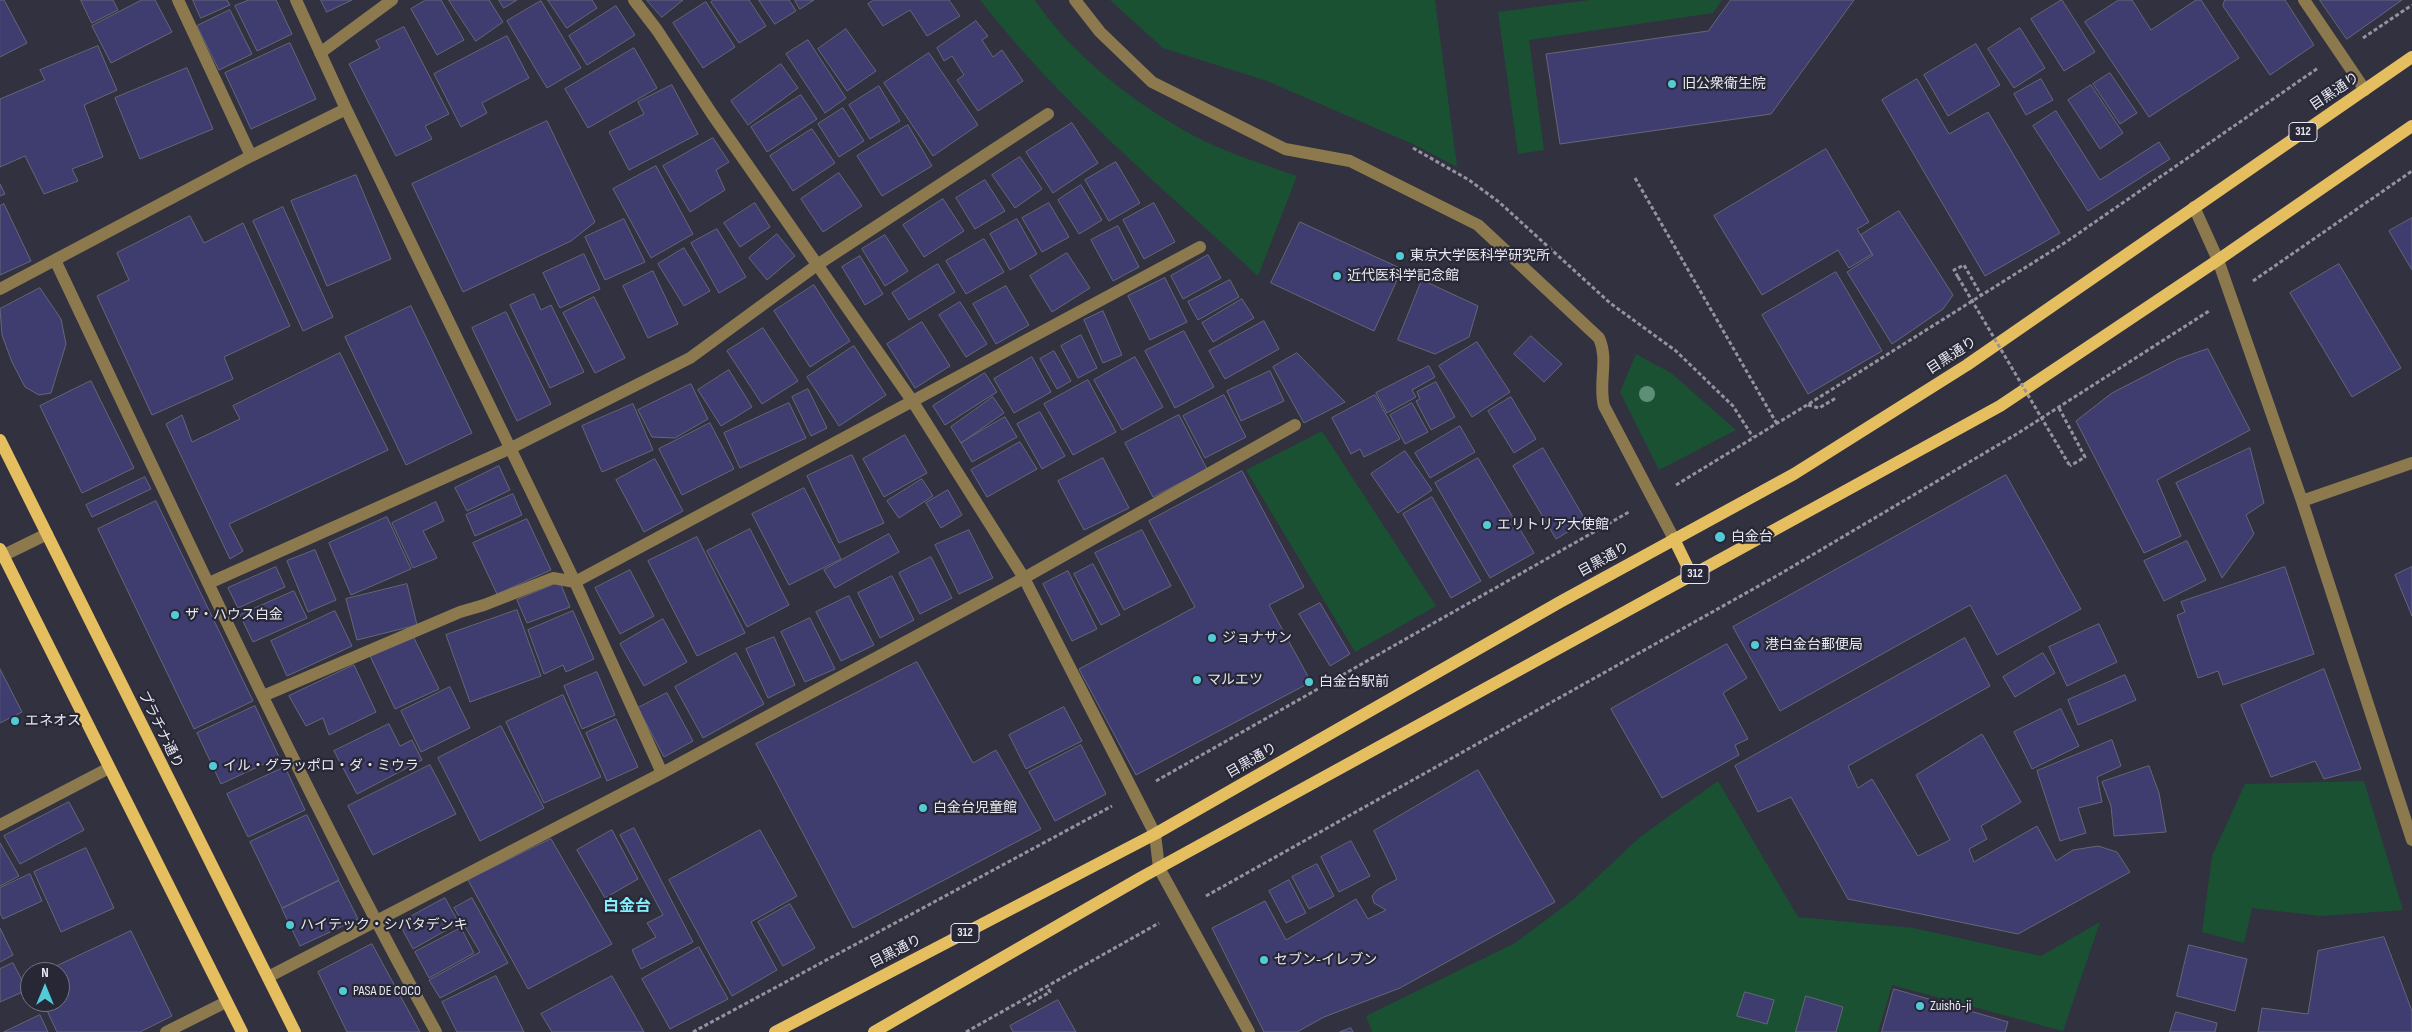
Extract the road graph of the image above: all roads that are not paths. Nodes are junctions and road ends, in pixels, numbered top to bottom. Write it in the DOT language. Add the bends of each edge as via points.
graph roads {
  1 [pos="178,0"];
  2 [pos="296,0"];
  3 [pos="392,0"];
  4 [pos="634,0"];
  5 [pos="1075,0"];
  6 [pos="2304,0"];
  7 [pos="320,53"];
  8 [pos="2412,57"];
  9 [pos="2364,90"];
  10 [pos="346,109"];
  11 [pos="1048,114"];
  12 [pos="2412,126"];
  13 [pos="251,156"];
  14 [pos="2194,207"];
  15 [pos="1200,247"];
  16 [pos="54,260"];
  17 [pos="2218,260"];
  18 [pos="817,266"];
  19 [pos="0,289"];
  20 [pos="913,402"];
  21 [pos="1295,425"];
  22 [pos="0,440"];
  23 [pos="511,448"];
  24 [pos="2412,463"];
  25 [pos="2302,501"];
  26 [pos="47,534"];
  27 [pos="1674,539"];
  28 [pos="1,554"];
  29 [pos="1692,576"];
  30 [pos="1024,578"];
  31 [pos="575,582"];
  32 [pos="208,583"];
  33 [pos="263,696"];
  34 [pos="109,768"];
  35 [pos="662,773"];
  36 [pos="0,825"];
  37 [pos="1155,834"];
  38 [pos="2412,840"];
  39 [pos="1159,868"];
  40 [pos="374,920"];
  41 [pos="268,977"];
  42 [pos="226,1002"];
  43 [pos="166,1032"];
  44 [pos="242,1032"];
  45 [pos="295,1032"];
  46 [pos="436,1032"];
  47 [pos="775,1032"];
  48 [pos="874,1032"];
  49 [pos="1248,1032"];
  1 -- 13 [label="street"];
  2 -- 7 [label="street"];
  3 -- 7 [label="street"];
  4 -- 18 [label="street"];
  5 -- 27 [label="street" via="1100,32 1152,82 1285,149 1350,161 1478,225 1599,338 1603,348 1601,395 1604,406"];
  6 -- 9 [label="street"];
  7 -- 10 [label="street"];
  8 -- 9 [label="main road, 目黒通り / 312"];
  9 -- 14 [label="main road, 目黒通り / 312"];
  10 -- 13 [label="street"];
  10 -- 23 [label="street"];
  11 -- 18 [label="street"];
  12 -- 17 [label="main road, 312"];
  13 -- 16 [label="street"];
  14 -- 17 [label="street"];
  14 -- 27 [label="main road, 目黒通り / 312" via="1967,365 1794,474"];
  15 -- 20 [label="street"];
  16 -- 19 [label="street"];
  16 -- 32 [label="street"];
  17 -- 25 [label="street"];
  17 -- 29 [label="main road, 312" via="2000,406"];
  18 -- 20 [label="street"];
  18 -- 23 [label="street" via="690,358"];
  20 -- 30 [label="street"];
  20 -- 31 [label="street"];
  21 -- 30 [label="street"];
  22 -- 26 [label="main road, プラチナ通り"];
  23 -- 31 [label="street"];
  23 -- 32 [label="street"];
  24 -- 25 [label="street"];
  25 -- 38 [label="street"];
  26 -- 28 [label="street"];
  26 -- 41 [label="main road, プラチナ通り"];
  27 -- 29 [label="main road"];
  27 -- 37 [label="main road, 目黒通り / 312"];
  28 -- 34 [label="main road"];
  29 -- 39 [label="main road, 312"];
  30 -- 35 [label="street"];
  30 -- 37 [label="street"];
  31 -- 33 [label="street" via="553,578 460,612"];
  31 -- 35 [label="street"];
  32 -- 33 [label="street"];
  33 -- 40 [label="street"];
  34 -- 36 [label="street"];
  34 -- 42 [label="main road"];
  35 -- 40 [label="street"];
  37 -- 39 [label="street"];
  37 -- 47 [label="main road, 目黒通り / 312"];
  39 -- 48 [label="main road, 312"];
  39 -- 49 [label="street"];
  40 -- 41 [label="street"];
  40 -- 46 [label="street"];
  41 -- 45 [label="main road, プラチナ通り"];
  42 -- 43 [label="street"];
  42 -- 44 [label="main road"];
}
